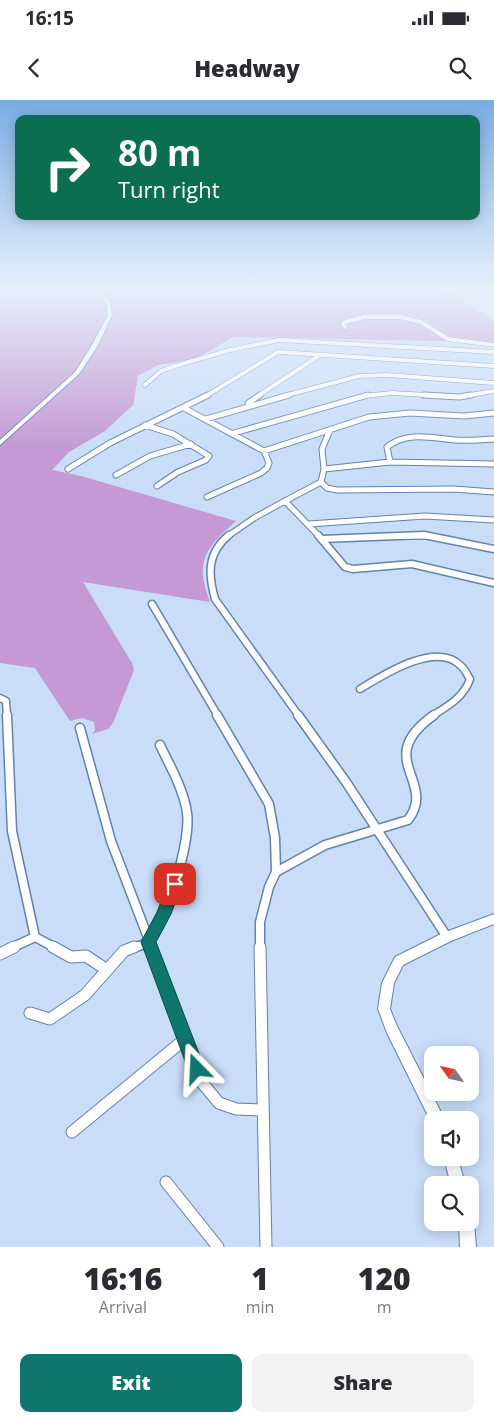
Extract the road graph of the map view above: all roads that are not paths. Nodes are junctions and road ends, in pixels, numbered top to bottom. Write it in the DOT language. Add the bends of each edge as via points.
graph roads {
  1 [pos="279,340"];
  2 [pos="97,341"];
  3 [pos="276,341"];
  4 [pos="331,341"];
  5 [pos="467,341"];
  6 [pos="494,345"];
  7 [pos="278,352"];
  8 [pos="494,352"];
  9 [pos="320,355"];
  10 [pos="494,366"];
  11 [pos="494,383"];
  12 [pos="145,385"];
  13 [pos="494,390"];
  14 [pos="242,407"];
  15 [pos="184,408"];
  16 [pos="494,413"];
  17 [pos="206,419"];
  18 [pos="145,425"];
  19 [pos="330,430"];
  20 [pos="234,433"];
  21 [pos="494,439"];
  22 [pos="0,443"];
  23 [pos="191,444"];
  24 [pos="264,450"];
  25 [pos="390,462"];
  26 [pos="494,464"];
  27 [pos="324,468"];
  28 [pos="68,469"];
  29 [pos="116,474"];
  30 [pos="321,482"];
  31 [pos="157,486"];
  32 [pos="494,492"];
  33 [pos="207,497"];
  34 [pos="285,501"];
  35 [pos="494,520"];
  36 [pos="309,524"];
  37 [pos="321,539"];
  38 [pos="494,549"];
  39 [pos="494,583"];
  40 [pos="152,604"];
  41 [pos="360,689"];
  42 [pos="0,698"];
  43 [pos="80,728"];
  44 [pos="160,745"];
  45 [pos="376,830"];
  46 [pos="276,872"];
  47 [pos="494,919"];
  48 [pos="35,937"];
  49 [pos="447,937"];
  50 [pos="148,942"];
  51 [pos="0,954"];
  52 [pos="107,970"];
  53 [pos="30,1013"];
  54 [pos="185,1039"];
  55 [pos="263,1110"];
  56 [pos="433,1111"];
  57 [pos="72,1132"];
  58 [pos="166,1182"];
  59 [pos="467,1231"];
  60 [pos="218,1247"];
  61 [pos="266,1247"];
  62 [pos="468,1247"];
  1 -- 7 [label="street"];
  2 -- 22 [label="street" via="77,373"];
  3 -- 12 [label="street" via="175,366"];
  4 -- 8 [label="street"];
  5 -- 6 [label="street"];
  7 -- 9 [label="street"];
  7 -- 15 [label="street"];
  9 -- 10 [label="street"];
  9 -- 14 [label="street"];
  11 -- 14 [label="street" via="367,376"];
  13 -- 20 [label="street" via="459,396 371,394"];
  14 -- 17 [label="street"];
  15 -- 17 [label="street"];
  15 -- 18 [label="street"];
  16 -- 19 [label="street" via="464,416 388,414"];
  17 -- 20 [label="street"];
  18 -- 23 [label="street" via="169,432"];
  18 -- 28 [label="street"];
  19 -- 24 [label="street"];
  19 -- 27 [label="street" via="321,451"];
  20 -- 24 [label="street"];
  21 -- 25 [label="street" via="404,438 387,447"];
  23 -- 29 [label="street" via="150,456"];
  23 -- 31 [label="street" via="208,458"];
  24 -- 33 [label="street" via="269,463 261,473"];
  25 -- 26 [label="street"];
  25 -- 27 [label="street"];
  27 -- 30 [label="street"];
  30 -- 32 [label="street" via="327,488 337,490"];
  30 -- 34 [label="street"];
  34 -- 36 [label="street"];
  34 -- 45 [label="street" via="244,523 223,540 210,565 210,586 215,599 341,774"];
  35 -- 36 [label="street" via="415,516"];
  36 -- 37 [label="street"];
  37 -- 38 [label="street" via="424,535"];
  37 -- 39 [label="street" via="349,568 417,565"];
  40 -- 46 [label="street" via="270,804"];
  41 -- 45 [label="street" via="404,664 425,658 458,663 470,679 466,690 422,723 409,740 405,755 416,793 416,808 408,820"];
  42 -- 48 [label="street" via="6,701 12,831"];
  43 -- 50 [label="street" via="111,841"];
  44 -- 50 [label="street" via="187,811 188,826 180,868 164,914"];
  45 -- 46 [label="street" via="325,845"];
  45 -- 49 [label="street"];
  46 -- 55 [label="street" via="260,922"];
  47 -- 49 [label="street"];
  48 -- 51 [label="street"];
  48 -- 52 [label="street" via="71,957 86,956"];
  49 -- 56 [label="street" via="399,961 388,983 384,1009"];
  50 -- 52 [label="street" via="124,951"];
  50 -- 54 [label="street"];
  52 -- 53 [label="street" via="85,995 50,1019"];
  54 -- 55 [label="street" via="203,1084 219,1103 236,1109"];
  54 -- 57 [label="street"];
  55 -- 61 [label="street"];
  58 -- 60 [label="street"];
  59 -- 62 [label="street"];
}
